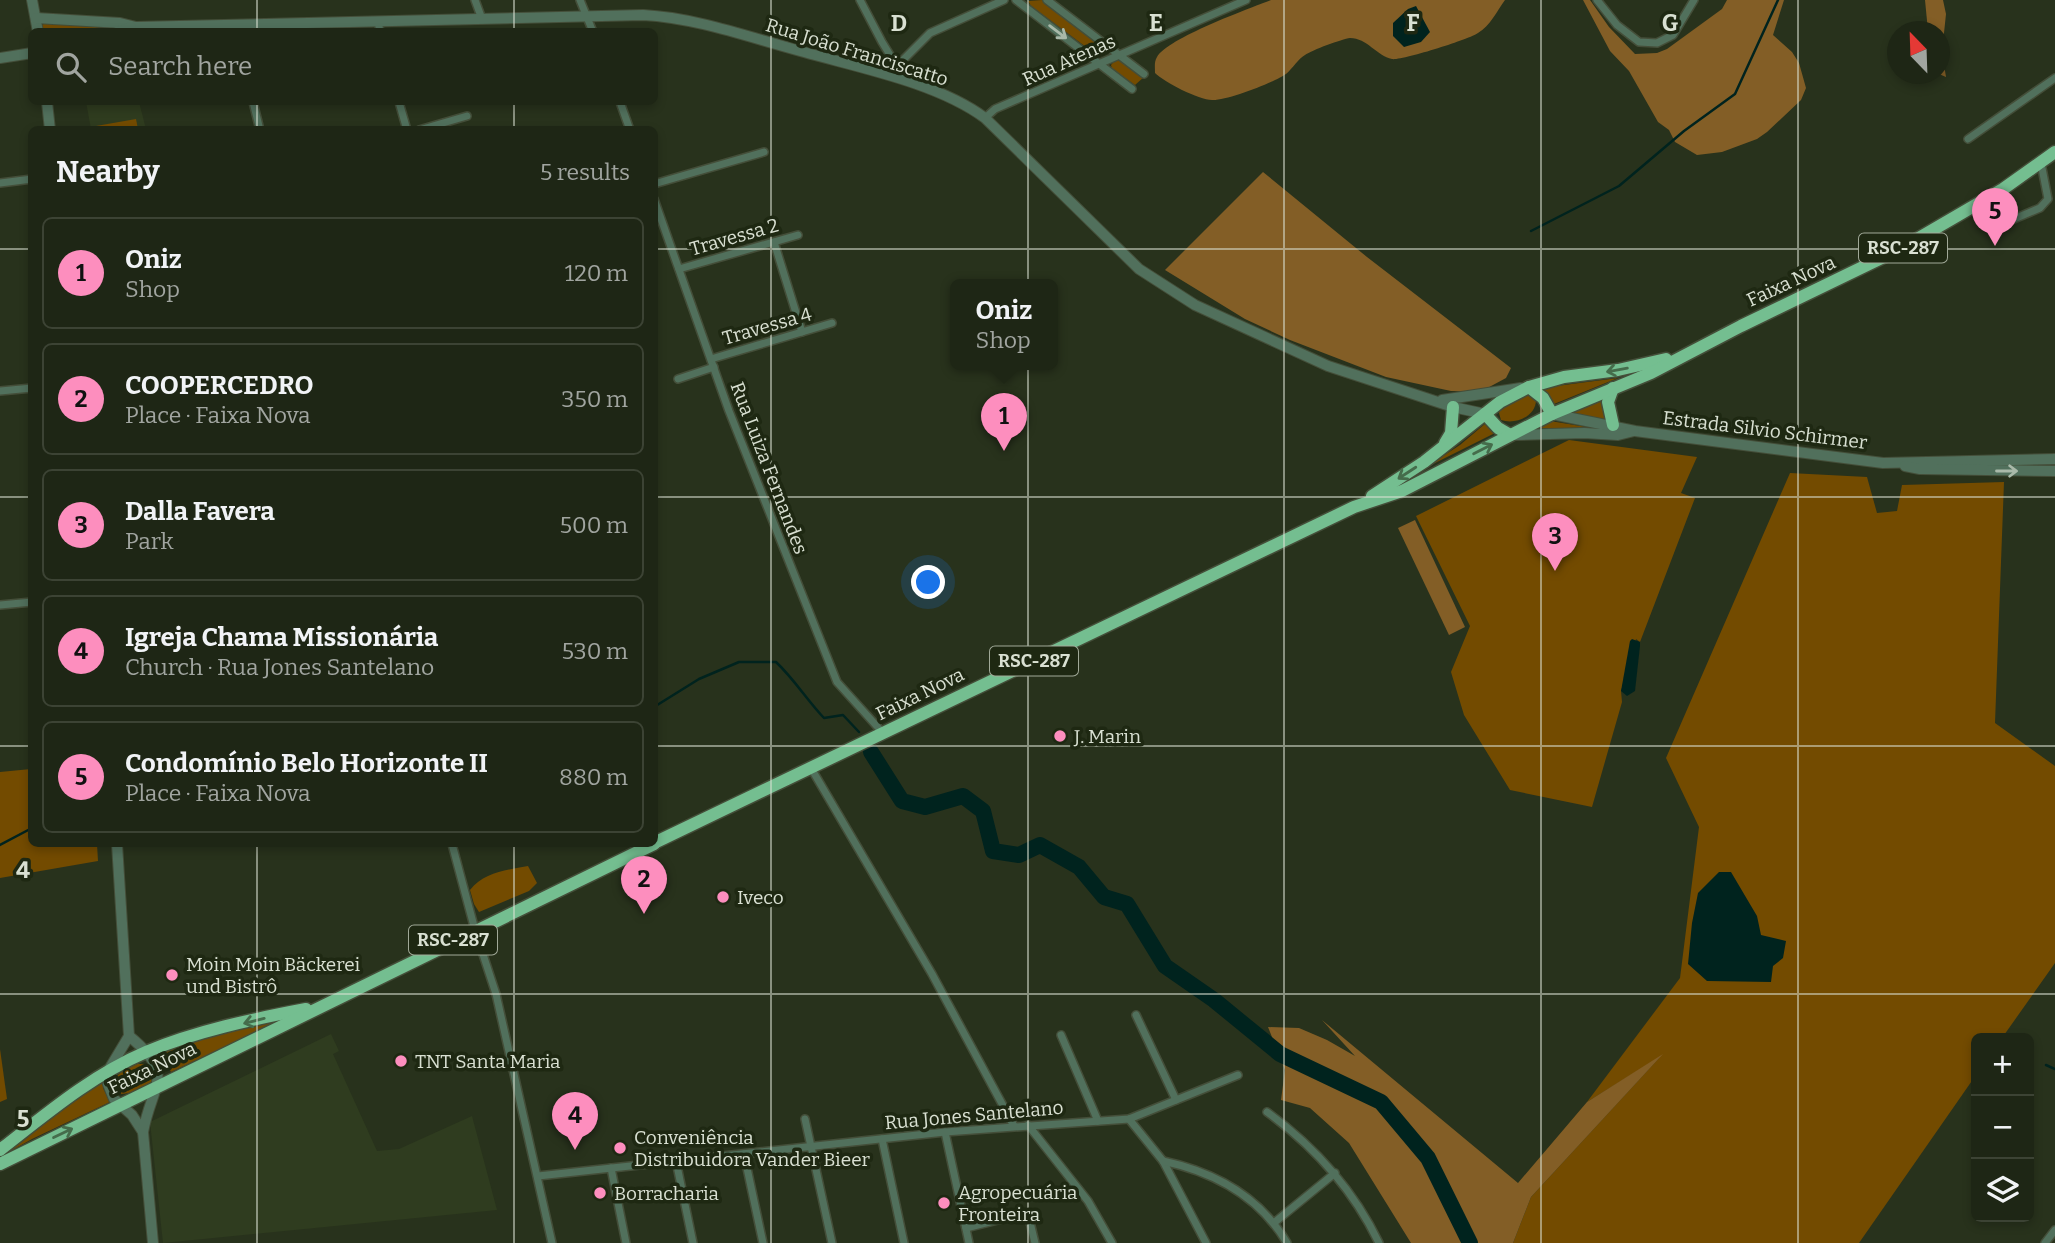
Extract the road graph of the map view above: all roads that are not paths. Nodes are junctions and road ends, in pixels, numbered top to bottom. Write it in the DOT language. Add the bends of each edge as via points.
graph roads {
  1 [pos="32,0"];
  2 [pos="475,0"];
  3 [pos="580,0"];
  4 [pos="860,0"];
  5 [pos="1004,0"];
  6 [pos="1016,0"];
  7 [pos="1047,0"];
  8 [pos="1597,0"];
  9 [pos="1694,0"];
  10 [pos="1242,1"];
  11 [pos="587,17"];
  12 [pos="36,18"];
  13 [pos="482,19"];
  14 [pos="379,26"];
  15 [pos="131,27"];
  16 [pos="37,28"];
  17 [pos="233,28"];
  18 [pos="591,28"];
  19 [pos="28,54"];
  20 [pos="1119,55"];
  21 [pos="0,58"];
  22 [pos="1099,64"];
  23 [pos="897,66"];
  24 [pos="880,73"];
  25 [pos="1144,74"];
  26 [pos="2055,78"];
  27 [pos="906,82"];
  28 [pos="1132,89"];
  29 [pos="47,105"];
  30 [pos="254,105"];
  31 [pos="400,105"];
  32 [pos="621,105"];
  33 [pos="467,116"];
  34 [pos="985,118"];
  35 [pos="50,126"];
  36 [pos="259,126"];
  37 [pos="406,126"];
  38 [pos="433,126"];
  39 [pos="629,126"];
  40 [pos="1968,139"];
  41 [pos="764,152"];
  42 [pos="2050,157"];
  43 [pos="28,180"];
  44 [pos="0,183"];
  45 [pos="658,183"];
  46 [pos="658,210"];
  47 [pos="2014,219"];
  48 [pos="798,235"];
  49 [pos="774,242"];
  50 [pos="679,269"];
  51 [pos="832,323"];
  52 [pos="802,332"];
  53 [pos="1684,355"];
  54 [pos="712,363"];
  55 [pos="678,379"];
  56 [pos="1529,387"];
  57 [pos="28,388"];
  58 [pos="1613,388"];
  59 [pos="0,391"];
  60 [pos="1438,400"];
  61 [pos="1453,407"];
  62 [pos="1485,414"];
  63 [pos="1552,414"];
  64 [pos="1613,425"];
  65 [pos="1635,431"];
  66 [pos="1510,435"];
  67 [pos="1441,448"];
  68 [pos="2055,459"];
  69 [pos="1891,463"];
  70 [pos="2055,471"];
  71 [pos="1354,507"];
  72 [pos="28,602"];
  73 [pos="0,605"];
  74 [pos="883,733"];
  75 [pos="811,768"];
  76 [pos="658,841"];
  77 [pos="117,847"];
  78 [pos="453,847"];
  79 [pos="646,847"];
  80 [pos="475,930"];
  81 [pos="320,1006"];
  82 [pos="1136,1015"];
  83 [pos="129,1035"];
  84 [pos="1061,1035"];
  85 [pos="147,1051"];
  86 [pos="108,1072"];
  87 [pos="1238,1075"];
  88 [pos="158,1087"];
  89 [pos="1176,1100"];
  90 [pos="119,1106"];
  91 [pos="1267,1112"];
  92 [pos="805,1119"];
  93 [pos="1129,1119"];
  94 [pos="1098,1121"];
  95 [pos="1028,1125"];
  96 [pos="1014,1126"];
  97 [pos="143,1132"];
  98 [pos="945,1132"];
  99 [pos="882,1139"];
  100 [pos="811,1147"];
  101 [pos="0,1150"];
  102 [pos="744,1154"];
  103 [pos="676,1161"];
  104 [pos="1163,1161"];
  105 [pos="0,1164"];
  106 [pos="611,1168"];
  107 [pos="1335,1173"];
  108 [pos="538,1176"];
  109 [pos="1275,1222"];
  110 [pos="966,1228"];
  111 [pos="2055,1230"];
  112 [pos="153,1243"];
  113 [pos="552,1243"];
  114 [pos="626,1243"];
  115 [pos="693,1243"];
  116 [pos="763,1243"];
  117 [pos="832,1243"];
  118 [pos="904,1243"];
  119 [pos="969,1243"];
  120 [pos="1035,1243"];
  121 [pos="1112,1243"];
  122 [pos="1206,1243"];
  123 [pos="1287,1243"];
  124 [pos="1379,1243"];
  125 [pos="2045,1243"];
  1 -- 12 [label="street"];
  2 -- 13 [label="street"];
  3 -- 11 [label="street"];
  4 -- 23 [label="street"];
  5 -- 23 [label="street" via="930,33"];
  6 -- 22 [label="street, one-way"];
  7 -- 20 [label="street"];
  8 -- 9 [label="street" via="1617,25 1639,42 1657,43 1673,35"];
  10 -- 20 [label="street, Rua Atenas"];
  11 -- 13 [label="street, Rua João Franciscatto"];
  11 -- 18 [label="street"];
  11 -- 24 [label="street, Rua João Franciscatto" via="676,17"];
  12 -- 15 [label="street, Rua João Franciscatto"];
  12 -- 16 [label="street"];
  13 -- 14 [label="street, Rua João Franciscatto"];
  14 -- 17 [label="street, Rua João Franciscatto"];
  15 -- 17 [label="street, Rua João Franciscatto"];
  19 -- 21 [label="street"];
  20 -- 22 [label="street, Rua Atenas"];
  20 -- 25 [label="street"];
  22 -- 28 [label="street"];
  22 -- 34 [label="street, Rua Atenas" via="995,109"];
  23 -- 24 [label="street"];
  23 -- 27 [label="street"];
  24 -- 27 [label="street, Rua João Franciscatto"];
  26 -- 40 [label="street"];
  27 -- 34 [label="street, Rua João Franciscatto" via="970,107"];
  29 -- 35 [label="street"];
  30 -- 36 [label="street"];
  31 -- 37 [label="street"];
  32 -- 39 [label="street"];
  33 -- 38 [label="street"];
  34 -- 60 [label="street, Rua João Franciscatto" via="1139,269 1167,289 1328,366"];
  41 -- 45 [label="street"];
  42 -- 47 [label="street" via="2048,199 2040,208"];
  42 -- 53 [label="highway, Faixa Nova / RSC-287" via="1900,250"];
  43 -- 44 [label="street"];
  46 -- 50 [label="street, Rua Luiza Fernandes"];
  48 -- 49 [label="street, Travessa 2"];
  49 -- 50 [label="street, Travessa 2"];
  49 -- 52 [label="street"];
  50 -- 54 [label="street, Rua Luiza Fernandes"];
  51 -- 52 [label="street, Travessa 4"];
  52 -- 54 [label="street, Travessa 4"];
  53 -- 56 [label="highway, Faixa Nova / RSC-287, one-way"];
  53 -- 58 [label="highway, Faixa Nova / RSC-287"];
  54 -- 55 [label="street, Travessa 4"];
  54 -- 74 [label="street, Rua Luiza Fernandes" via="837,682"];
  56 -- 60 [label="street, Rua João Franciscatto"];
  56 -- 62 [label="highway, Faixa Nova / RSC-287"];
  56 -- 63 [label="highway" via="1543,398"];
  57 -- 59 [label="street"];
  58 -- 63 [label="highway, Faixa Nova / RSC-287"];
  58 -- 64 [label="highway" via="1608,402"];
  60 -- 61 [label="street, Rua João Franciscatto"];
  61 -- 62 [label="street, Rua João Franciscatto"];
  61 -- 67 [label="highway" via="1451,433"];
  62 -- 66 [label="highway"];
  62 -- 67 [label="highway, Faixa Nova / RSC-287"];
  63 -- 64 [label="street, Estrada Silvio Schirmer"];
  63 -- 66 [label="highway, Faixa Nova / RSC-287"];
  64 -- 65 [label="street, Estrada Silvio Schirmer"];
  65 -- 66 [label="street, Estrada Silvio Schirmer"];
  65 -- 69 [label="street, Estrada Silvio Schirmer"];
  71 -- 66 [label="highway, Faixa Nova / RSC-287, one-way" via="1402,491"];
  67 -- 71 [label="highway, Faixa Nova / RSC-287, one-way"];
  68 -- 69 [label="street, Estrada Silvio Schirmer"];
  69 -- 70 [label="street, Estrada Silvio Schirmer, one-way" via="1920,470"];
  71 -- 74 [label="highway, Faixa Nova / RSC-287"];
  72 -- 73 [label="street"];
  74 -- 75 [label="highway, Faixa Nova / RSC-287"];
  75 -- 76 [label="highway, Faixa Nova / RSC-287"];
  75 -- 96 [label="street" via="932,974"];
  77 -- 83 [label="street"];
  78 -- 80 [label="street"];
  79 -- 80 [label="highway, Faixa Nova / RSC-287"];
  80 -- 81 [label="highway, Faixa Nova / RSC-287"];
  80 -- 108 [label="street" via="496,994"];
  81 -- 85 [label="highway, Faixa Nova / RSC-287, one-way" via="198,1034"];
  81 -- 88 [label="highway, Faixa Nova / RSC-287"];
  82 -- 89 [label="street"];
  83 -- 85 [label="street"];
  83 -- 86 [label="street"];
  84 -- 94 [label="street"];
  85 -- 86 [label="highway, Faixa Nova / RSC-287"];
  85 -- 88 [label="street" via="159,1074"];
  86 -- 90 [label="street" via="110,1092"];
  86 -- 101 [label="highway, Faixa Nova / RSC-287"];
  87 -- 89 [label="street, Rua Jones Santelano"];
  88 -- 90 [label="highway, Faixa Nova / RSC-287"];
  88 -- 97 [label="street"];
  89 -- 93 [label="street, Rua Jones Santelano"];
  90 -- 97 [label="street"];
  105 -- 90 [label="highway, Faixa Nova / RSC-287, one-way"];
  91 -- 107 [label="street"];
  92 -- 100 [label="street"];
  93 -- 94 [label="street, Rua Jones Santelano"];
  93 -- 104 [label="street"];
  94 -- 95 [label="street, Rua Jones Santelano"];
  95 -- 96 [label="street, Rua Jones Santelano"];
  95 -- 121 [label="street" via="1088,1201"];
  96 -- 98 [label="street, Rua Jones Santelano"];
  97 -- 112 [label="street"];
  98 -- 99 [label="street, Rua Jones Santelano"];
  98 -- 110 [label="street"];
  99 -- 100 [label="street, Rua Jones Santelano"];
  99 -- 118 [label="street"];
  100 -- 102 [label="street, Rua Jones Santelano"];
  100 -- 117 [label="street"];
  102 -- 103 [label="street, Rua Jones Santelano"];
  102 -- 116 [label="street"];
  103 -- 106 [label="street, Rua Jones Santelano"];
  103 -- 115 [label="street"];
  104 -- 109 [label="street" via="1228,1185"];
  104 -- 122 [label="street"];
  106 -- 108 [label="street, Rua Jones Santelano"];
  106 -- 114 [label="street"];
  107 -- 109 [label="street"];
  107 -- 124 [label="street"];
  108 -- 113 [label="street"];
  109 -- 123 [label="street"];
  110 -- 119 [label="street"];
  110 -- 120 [label="street" via="1025,1215"];
  111 -- 125 [label="street"];
}
